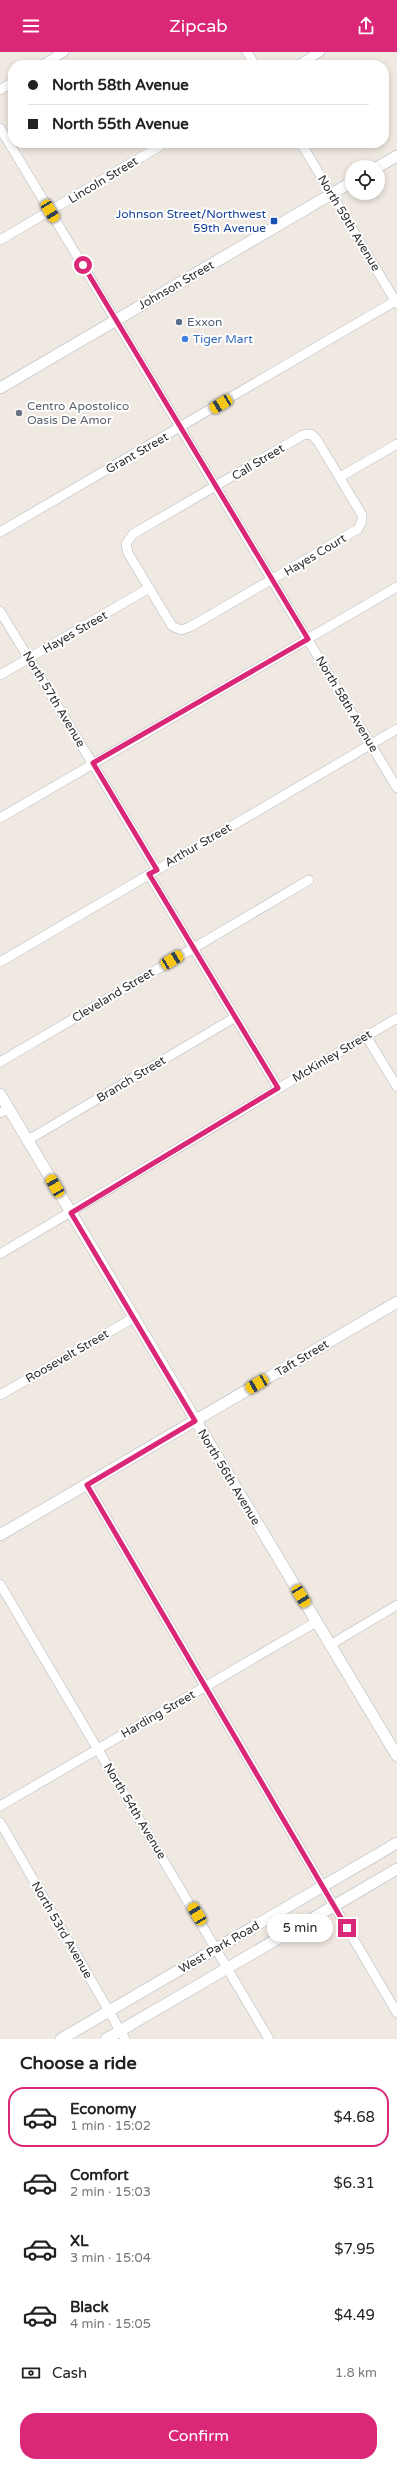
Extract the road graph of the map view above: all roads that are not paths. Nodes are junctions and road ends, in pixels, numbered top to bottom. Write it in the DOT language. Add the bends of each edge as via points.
graph roads {
  1 [pos="64,52"];
  2 [pos="320,52"];
  3 [pos="50,60"];
  4 [pos="306,60"];
  5 [pos="0,128"];
  6 [pos="8,141"];
  7 [pos="12,148"];
  8 [pos="157,148"];
  9 [pos="304,148"];
  10 [pos="397,156"];
  11 [pos="385,163"];
  12 [pos="345,186"];
  13 [pos="332,194"];
  14 [pos="50,211"];
  15 [pos="0,240"];
  16 [pos="396,302"];
  17 [pos="117,320"];
  18 [pos="0,388"];
  19 [pos="181,428"];
  20 [pos="397,444"];
  21 [pos="340,477"];
  22 [pos="216,487"];
  23 [pos="0,532"];
  24 [pos="272,580"];
  25 [pos="397,587"];
  26 [pos="149,588"];
  27 [pos="0,611"];
  28 [pos="308,639"];
  29 [pos="29,658"];
  30 [pos="0,675"];
  31 [pos="397,729"];
  32 [pos="371,744"];
  33 [pos="93,763"];
  34 [pos="397,788"];
  35 [pos="0,818"];
  36 [pos="153,872"];
  37 [pos="309,880"];
  38 [pos="193,948"];
  39 [pos="0,962"];
  40 [pos="234,1018"];
  41 [pos="397,1018"];
  42 [pos="366,1036"];
  43 [pos="0,1062"];
  44 [pos="397,1087"];
  45 [pos="278,1088"];
  46 [pos="0,1094"];
  47 [pos="4,1111"];
  48 [pos="28,1140"];
  49 [pos="71,1213"];
  50 [pos="0,1254"];
  51 [pos="397,1302"];
  52 [pos="135,1317"];
  53 [pos="0,1395"];
  54 [pos="195,1421"];
  55 [pos="87,1485"];
  56 [pos="0,1535"];
  57 [pos="0,1584"];
  58 [pos="397,1606"];
  59 [pos="316,1622"];
  60 [pos="330,1645"];
  61 [pos="207,1686"];
  62 [pos="98,1748"];
  63 [pos="397,1756"];
  64 [pos="0,1806"];
  65 [pos="0,1822"];
  66 [pos="397,1843"];
  67 [pos="397,1870"];
  68 [pos="323,1886"];
  69 [pos="334,1905"];
  70 [pos="217,1948"];
  71 [pos="228,1968"];
  72 [pos="108,2011"];
  73 [pos="397,2013"];
  74 [pos="122,2035"];
  75 [pos="61,2039"];
  76 [pos="106,2039"];
  77 [pos="269,2039"];
  1 -- 3 [label="street"];
  2 -- 4 [label="street"];
  5 -- 6 [label="street, North 58th Avenue"];
  7 -- 14 [label="street, North 58th Avenue"];
  8 -- 14 [label="street, Lincoln Street"];
  9 -- 13 [label="street, North 59th Avenue"];
  10 -- 11 [label="street"];
  12 -- 13 [label="street, Johnson Street"];
  13 -- 16 [label="street, North 59th Avenue"];
  13 -- 17 [label="street, Johnson Street"];
  14 -- 15 [label="street, Lincoln Street"];
  14 -- 17 [label="street, North 58th Avenue"];
  16 -- 19 [label="street, Grant Street"];
  17 -- 18 [label="street, Johnson Street"];
  17 -- 19 [label="street, North 58th Avenue"];
  19 -- 22 [label="street, North 58th Avenue"];
  19 -- 23 [label="street, Grant Street"];
  20 -- 21 [label="street"];
  21 -- 22 [label="street, Call Street" via="317,440 310,434"];
  21 -- 24 [label="street, Hayes Court" via="362,515 358,530"];
  22 -- 24 [label="street, North 58th Avenue"];
  22 -- 26 [label="street, Call Street" via="133,534 126,544 128,553"];
  24 -- 26 [label="street, Hayes Court" via="181,630 172,626"];
  24 -- 28 [label="street, North 58th Avenue"];
  25 -- 28 [label="street"];
  26 -- 29 [label="street, Hayes Street"];
  27 -- 29 [label="street, North 57th Avenue"];
  28 -- 32 [label="street, North 58th Avenue"];
  28 -- 33 [label="street"];
  29 -- 30 [label="street, Hayes Street"];
  29 -- 33 [label="street, North 57th Avenue"];
  31 -- 32 [label="street, Arthur Street"];
  32 -- 34 [label="street, North 58th Avenue"];
  32 -- 36 [label="street, Arthur Street"];
  33 -- 35 [label="street"];
  33 -- 36 [label="street, North 57th Avenue"];
  36 -- 38 [label="street, North 57th Avenue"];
  36 -- 39 [label="street, Arthur Street"];
  37 -- 38 [label="street, Cleveland Street"];
  38 -- 40 [label="street, North 57th Avenue"];
  38 -- 43 [label="street, Cleveland Street"];
  40 -- 45 [label="street, North 57th Avenue"];
  40 -- 48 [label="street, Branch Street"];
  41 -- 42 [label="street, McKinley Street"];
  42 -- 44 [label="street"];
  42 -- 45 [label="street, McKinley Street"];
  45 -- 49 [label="street, McKinley Street"];
  46 -- 47 [label="street, North 56th Avenue"];
  47 -- 48 [label="street, North 56th Avenue"];
  48 -- 49 [label="street, North 56th Avenue"];
  49 -- 50 [label="street, McKinley Street"];
  49 -- 52 [label="street, North 56th Avenue"];
  51 -- 54 [label="street, Taft Street"];
  52 -- 53 [label="street, Roosevelt Street"];
  52 -- 54 [label="street, North 56th Avenue"];
  54 -- 55 [label="street, Taft Street"];
  54 -- 59 [label="street, North 56th Avenue"];
  55 -- 56 [label="street, Taft Street"];
  55 -- 61 [label="street"];
  57 -- 62 [label="street, North 54th Avenue"];
  58 -- 60 [label="street"];
  59 -- 60 [label="street, North 56th Avenue"];
  59 -- 61 [label="street, Harding Street"];
  60 -- 63 [label="street, North 56th Avenue"];
  61 -- 62 [label="street, Harding Street"];
  61 -- 68 [label="street"];
  62 -- 64 [label="street, Harding Street"];
  62 -- 70 [label="street, North 54th Avenue"];
  65 -- 72 [label="street, North 53rd Avenue"];
  66 -- 68 [label="street, West Park Road"];
  67 -- 69 [label="street, West Park Road"];
  68 -- 69 [label="street"];
  68 -- 70 [label="street, West Park Road"];
  69 -- 71 [label="street, West Park Road"];
  69 -- 73 [label="street"];
  70 -- 71 [label="street, North 54th Avenue"];
  70 -- 72 [label="street, West Park Road"];
  71 -- 74 [label="street, West Park Road"];
  71 -- 77 [label="street, North 54th Avenue"];
  72 -- 74 [label="street, North 53rd Avenue"];
  72 -- 75 [label="street, West Park Road"];
  74 -- 76 [label="street, West Park Road"];
}
